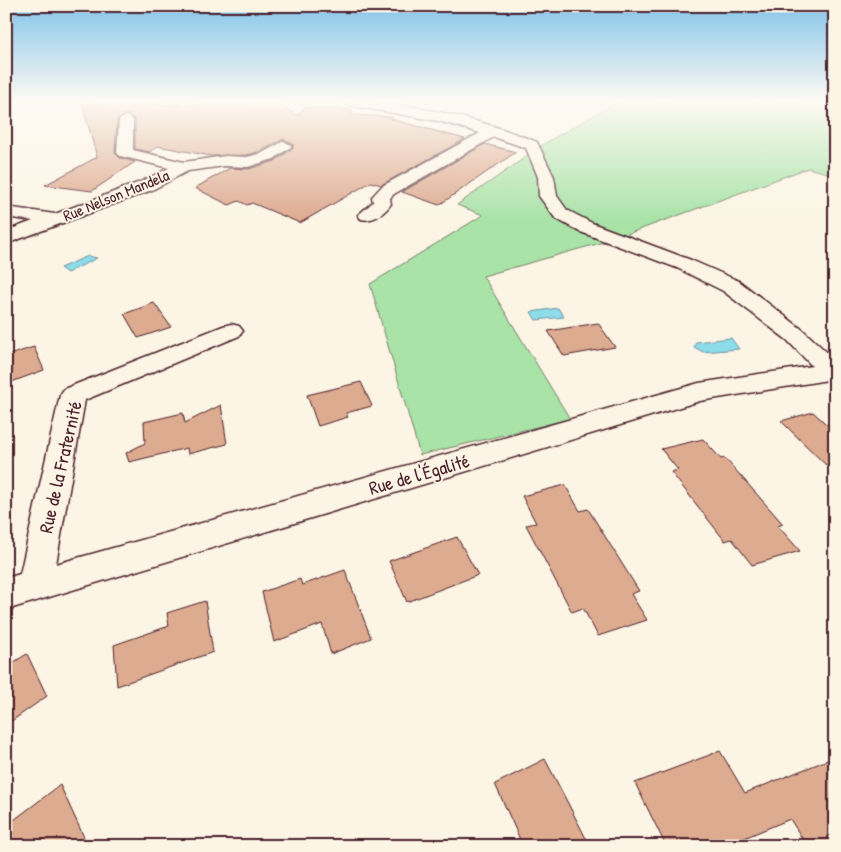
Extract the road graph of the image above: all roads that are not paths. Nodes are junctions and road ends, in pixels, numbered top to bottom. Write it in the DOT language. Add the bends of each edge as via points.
graph roads {
  1 [pos="125,141"];
  2 [pos="476,141"];
  3 [pos="520,141"];
  4 [pos="284,146"];
  5 [pos="184,166"];
  6 [pos="6,212"];
  7 [pos="367,215"];
  8 [pos="57,219"];
  9 [pos="6,238"];
  10 [pos="231,331"];
  11 [pos="834,372"];
  12 [pos="35,586"];
  13 [pos="6,594"];
  1 -- 5 [label="street" via="124,153"];
  2 -- 7 [label="street" via="388,190 381,197 382,204"];
  3 -- 11 [label="street" via="532,145 546,177 548,196 561,214 585,227 684,264 731,286 796,335"];
  4 -- 5 [label="street, Rue Nelson Mandela" via="268,156 248,162"];
  5 -- 8 [label="street, Rue Nelson Mandela" via="146,186"];
  6 -- 8 [label="street"];
  8 -- 9 [label="street, Rue Nelson Mandela"];
  10 -- 12 [label="street, Rue de la Fraternité" via="73,394"];
  11 -- 12 [label="street, Rue de l'Égalité" via="699,392"];
  12 -- 13 [label="street, Rue de l'Égalité"];
}
